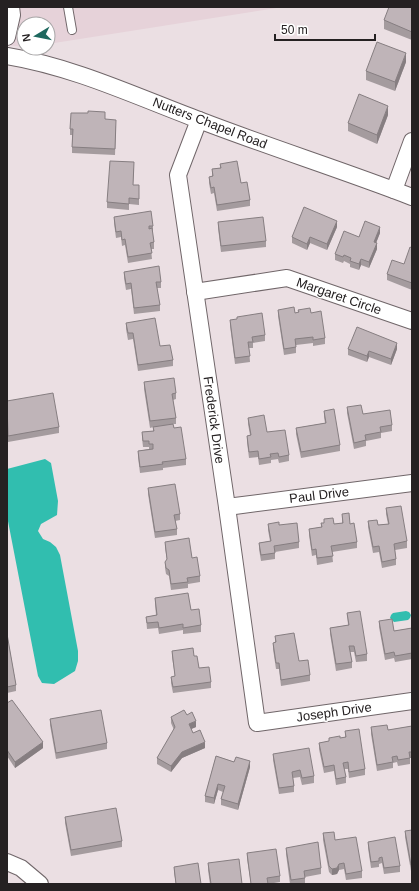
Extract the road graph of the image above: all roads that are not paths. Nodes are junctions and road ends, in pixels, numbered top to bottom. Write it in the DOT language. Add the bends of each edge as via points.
graph roads {
  1 [pos="11,7"];
  2 [pos="68,7"];
  3 [pos="72,30"];
  4 [pos="7,37"];
  5 [pos="7,56"];
  6 [pos="199,120"];
  7 [pos="412,142"];
  8 [pos="394,190"];
  9 [pos="412,197"];
  10 [pos="195,292"];
  11 [pos="412,321"];
  12 [pos="412,483"];
  13 [pos="227,507"];
  14 [pos="412,701"];
  15 [pos="257,723"];
  16 [pos="7,862"];
  17 [pos="40,884"];
  1 -- 4 [label="street" via="12,15"];
  2 -- 3 [label="lane"];
  5 -- 6 [label="street, Nutters Chapel Road" via="42,63 99,80"];
  6 -- 8 [label="street, Nutters Chapel Road"];
  6 -- 10 [label="street, Frederick Drive" via="178,175"];
  7 -- 8 [label="street"];
  8 -- 9 [label="street, Nutters Chapel Road"];
  10 -- 11 [label="street, Margaret Circle" via="287,278"];
  10 -- 13 [label="street, Frederick Drive"];
  12 -- 13 [label="street, Paul Drive"];
  13 -- 15 [label="street, Frederick Drive"];
  14 -- 15 [label="street, Joseph Drive"];
  16 -- 17 [label="street" via="21,868"];
}
